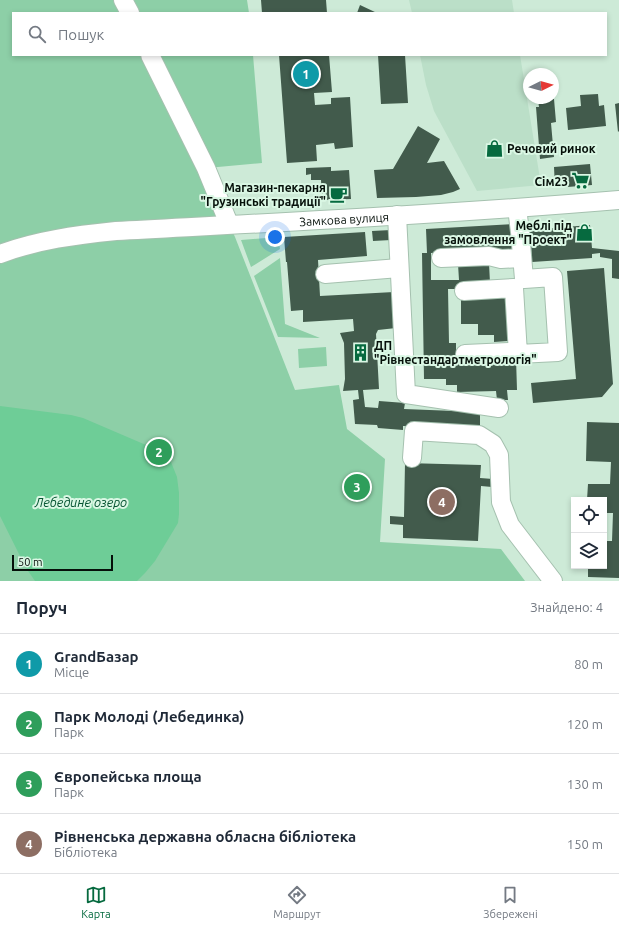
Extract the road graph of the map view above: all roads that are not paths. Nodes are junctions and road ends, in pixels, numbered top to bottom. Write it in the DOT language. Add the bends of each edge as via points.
graph roads {
  1 [pos="123,0"];
  2 [pos="129,12"];
  3 [pos="150,56"];
  4 [pos="619,200"];
  5 [pos="517,208"];
  6 [pos="397,215"];
  7 [pos="229,224"];
  8 [pos="0,254"];
  9 [pos="441,258"];
  10 [pos="522,258"];
  11 [pos="399,268"];
  12 [pos="325,274"];
  13 [pos="519,284"];
  14 [pos="464,290"];
  15 [pos="465,354"];
  16 [pos="518,354"];
  17 [pos="499,408"];
  18 [pos="412,458"];
  19 [pos="553,581"];
  1 -- 2 [label="street"];
  3 -- 7 [label="street" via="206,168"];
  4 -- 5 [label="street, Замкова вулиця"];
  5 -- 6 [label="street, Замкова вулиця"];
  5 -- 10 [label="street"];
  6 -- 7 [label="street, Замкова вулиця"];
  6 -- 11 [label="street"];
  7 -- 8 [label="street, Замкова вулиця" via="76,235 37,242"];
  9 -- 10 [label="street"];
  10 -- 13 [label="street"];
  11 -- 12 [label="street"];
  11 -- 17 [label="street" via="406,394"];
  13 -- 14 [label="street"];
  13 -- 16 [label="street"];
  13 -- 16 [label="street" via="553,277 558,352"];
  15 -- 16 [label="street"];
  18 -- 19 [label="street" via="414,431 479,435 493,444 499,455 501,502 510,525"];
}
